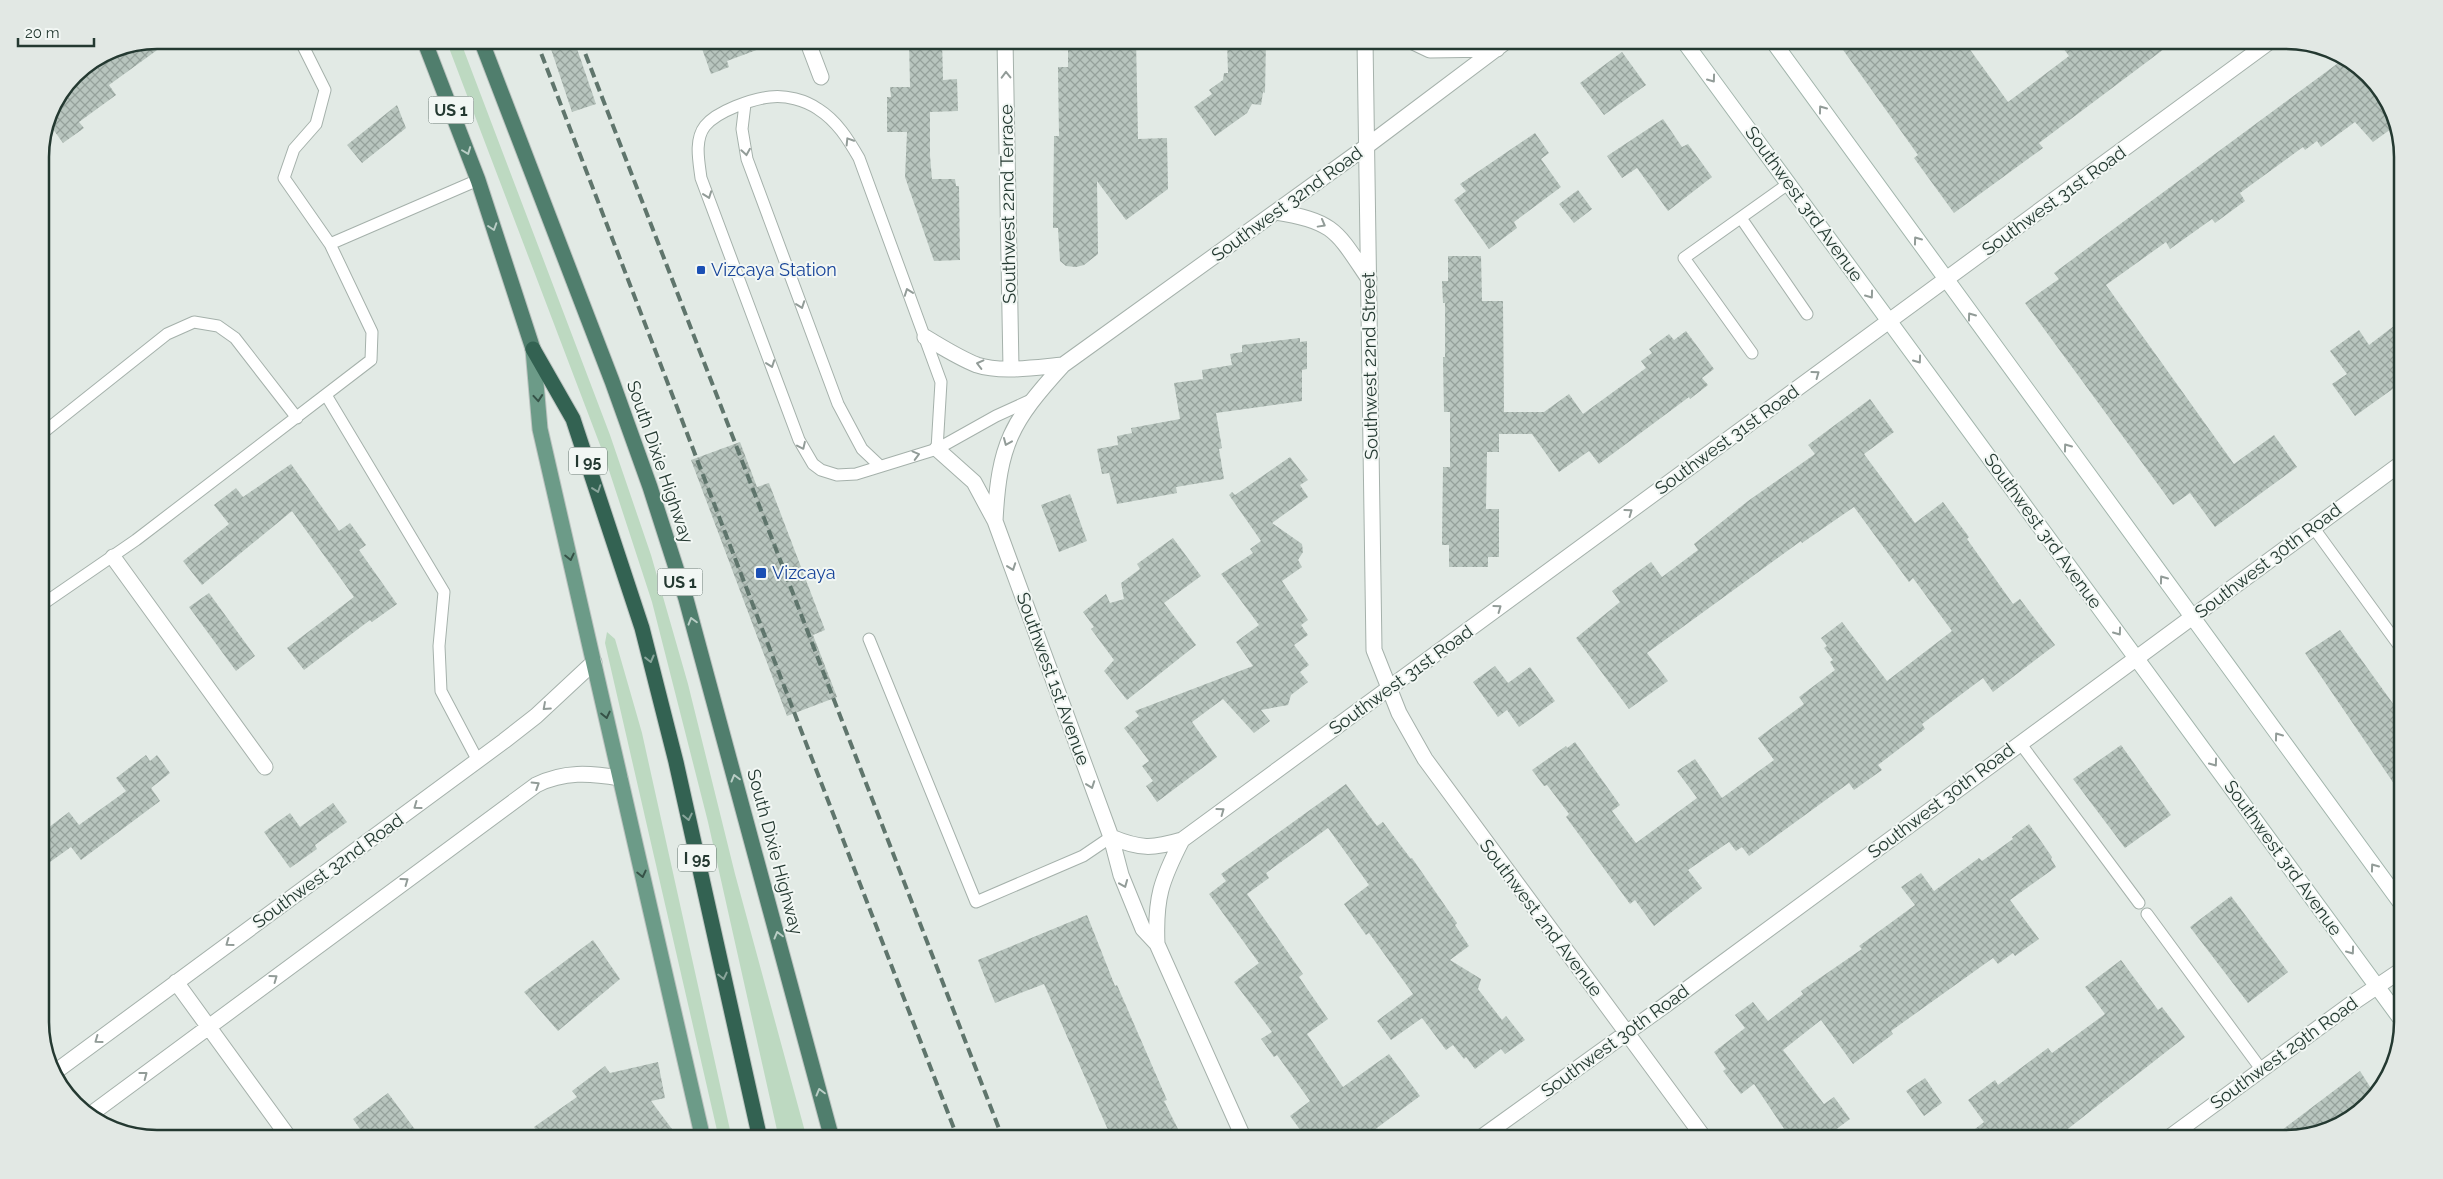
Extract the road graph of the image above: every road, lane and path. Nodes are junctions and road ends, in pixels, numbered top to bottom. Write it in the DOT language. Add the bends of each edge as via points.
graph roads {
  1 [pos="304,49"];
  2 [pos="427,49"];
  3 [pos="484,49"];
  4 [pos="810,49"];
  5 [pos="1005,49"];
  6 [pos="1365,49"];
  7 [pos="1428,49"];
  8 [pos="1442,49"];
  9 [pos="1495,49"];
  10 [pos="1690,49"];
  11 [pos="1779,49"];
  12 [pos="2260,49"];
  13 [pos="821,77"];
  14 [pos="745,104"];
  15 [pos="1367,146"];
  16 [pos="478,180"];
  17 [pos="1788,184"];
  18 [pos="1276,212"];
  19 [pos="1741,218"];
  20 [pos="330,244"];
  21 [pos="1369,279"];
  22 [pos="1946,280"];
  23 [pos="1807,314"];
  24 [pos="1889,321"];
  25 [pos="925,337"];
  26 [pos="534,349"];
  27 [pos="1752,352"];
  28 [pos="1063,365"];
  29 [pos="1011,368"];
  30 [pos="326,396"];
  31 [pos="1031,400"];
  32 [pos="297,418"];
  33 [pos="49,428"];
  34 [pos="937,450"];
  35 [pos="880,466"];
  36 [pos="2394,468"];
  37 [pos="995,521"];
  38 [pos="2312,527"];
  39 [pos="113,557"];
  40 [pos="49,600"];
  41 [pos="2192,618"];
  42 [pos="869,639"];
  43 [pos="2394,639"];
  44 [pos="2138,659"];
  45 [pos="594,662"];
  46 [pos="1388,689"];
  47 [pos="2020,742"];
  48 [pos="478,760"];
  49 [pos="265,767"];
  50 [pos="620,778"];
  51 [pos="1111,837"];
  52 [pos="1182,840"];
  53 [pos="2394,894"];
  54 [pos="2139,903"];
  55 [pos="2148,914"];
  56 [pos="1157,944"];
  57 [pos="2394,975"];
  58 [pos="176,982"];
  59 [pos="2377,987"];
  60 [pos="2394,1010"];
  61 [pos="208,1027"];
  62 [pos="1627,1032"];
  63 [pos="59,1068"];
  64 [pos="2261,1069"];
  65 [pos="95,1111"];
  66 [pos="283,1130"];
  67 [pos="701,1130"];
  68 [pos="758,1130"];
  69 [pos="830,1130"];
  70 [pos="1240,1130"];
  71 [pos="1492,1130"];
  72 [pos="1698,1130"];
  73 [pos="2179,1130"];
  1 -- 20 [label="lane" via="325,90 316,124 294,149 284,178"];
  2 -- 16 [label="highway, US 1, one-way"];
  69 -- 3 [label="highway, South Dixie Highway / US 1, one-way" via="686,599 612,380"];
  4 -- 13 [label="street"];
  29 -- 5 [label="street, Southwest 22nd Terrace, one-way"];
  6 -- 15 [label="street, Southwest 22nd Street"];
  7 -- 8 [label="street"];
  9 -- 15 [label="street, Southwest 32nd Road"];
  10 -- 17 [label="street, Southwest 3rd Avenue, one-way"];
  22 -- 11 [label="street, one-way"];
  12 -- 22 [label="street, Southwest 31st Road"];
  25 -- 14 [label="lane, one-way" via="859,158 846,135 817,108 801,101 770,97"];
  14 -- 35 [label="lane, one-way" via="742,129 747,159 834,395 862,449"];
  14 -- 35 [label="lane, one-way" via="722,112 704,126 697,151 701,178 806,454 821,470 837,475 856,474"];
  15 -- 18 [label="street, Southwest 32nd Road"];
  15 -- 21 [label="street, Southwest 22nd Street"];
  16 -- 20 [label="lane"];
  16 -- 26 [label="highway, US 1, one-way"];
  17 -- 19 [label="lane"];
  17 -- 24 [label="street, Southwest 3rd Avenue, one-way"];
  18 -- 21 [label="street, one-way" via="1304,216 1334,231"];
  18 -- 28 [label="street, Southwest 32nd Road"];
  19 -- 23 [label="lane"];
  19 -- 27 [label="lane" via="1684,258"];
  20 -- 30 [label="lane" via="372,332 371,360"];
  21 -- 46 [label="street, Southwest 22nd Street" via="1374,650"];
  22 -- 24 [label="street, Southwest 31st Road"];
  41 -- 22 [label="street, one-way"];
  24 -- 44 [label="street, Southwest 3rd Avenue, one-way"];
  46 -- 24 [label="street, Southwest 31st Road, one-way"];
  29 -- 25 [label="street, one-way" via="979,366"];
  25 -- 34 [label="lane" via="941,382"];
  26 -- 45 [label="main road, one-way" via="540,429"];
  26 -- 68 [label="highway, I 95, one-way" via="573,419 642,628 676,762"];
  28 -- 29 [label="street"];
  28 -- 31 [label="street, Southwest 32nd Road"];
  30 -- 32 [label="lane"];
  30 -- 48 [label="lane" via="444,592 438,646 441,691"];
  31 -- 34 [label="lane"];
  31 -- 37 [label="street, Southwest 1st Avenue, one-way" via="1015,423 1003,452"];
  32 -- 33 [label="lane" via="235,338 218,326 194,322 167,334"];
  32 -- 39 [label="lane"];
  35 -- 34 [label="lane, one-way"];
  34 -- 37 [label="street, Southwest 1st Avenue" via="974,482"];
  36 -- 38 [label="street, Southwest 30th Road"];
  37 -- 51 [label="street, Southwest 1st Avenue, one-way"];
  38 -- 41 [label="street, Southwest 30th Road"];
  38 -- 43 [label="lane"];
  39 -- 40 [label="lane"];
  39 -- 49 [label="street"];
  41 -- 44 [label="street, Southwest 30th Road"];
  53 -- 41 [label="street, one-way"];
  42 -- 51 [label="lane" via="976,902 1083,856"];
  44 -- 47 [label="street, Southwest 30th Road"];
  44 -- 59 [label="street, Southwest 3rd Avenue, one-way"];
  45 -- 48 [label="street, Southwest 32nd Road, one-way" via="536,716"];
  45 -- 50 [label="main road, one-way"];
  52 -- 46 [label="street, Southwest 31st Road, one-way"];
  46 -- 62 [label="street, Southwest 2nd Avenue" via="1425,759"];
  47 -- 54 [label="lane"];
  47 -- 62 [label="street, Southwest 30th Road"];
  48 -- 58 [label="street, Southwest 32nd Road, one-way"];
  61 -- 50 [label="street, one-way" via="536,784 576,773"];
  50 -- 67 [label="main road, one-way"];
  51 -- 52 [label="street" via="1133,846 1150,848"];
  51 -- 56 [label="street, Southwest 1st Avenue, one-way" via="1121,875 1143,929"];
  52 -- 56 [label="street, Southwest 1st Avenue" via="1161,887 1156,911"];
  55 -- 64 [label="lane"];
  56 -- 70 [label="street, Southwest 1st Avenue"];
  57 -- 59 [label="street, Southwest 29th Road"];
  58 -- 61 [label="street"];
  58 -- 63 [label="street, Southwest 32nd Road, one-way"];
  59 -- 60 [label="street, Southwest 3rd Avenue"];
  59 -- 64 [label="street, Southwest 29th Road"];
  65 -- 61 [label="street, one-way"];
  61 -- 66 [label="street"];
  62 -- 71 [label="street, Southwest 30th Road"];
  62 -- 72 [label="street, Southwest 2nd Avenue"];
  64 -- 73 [label="street, Southwest 29th Road"];
}
